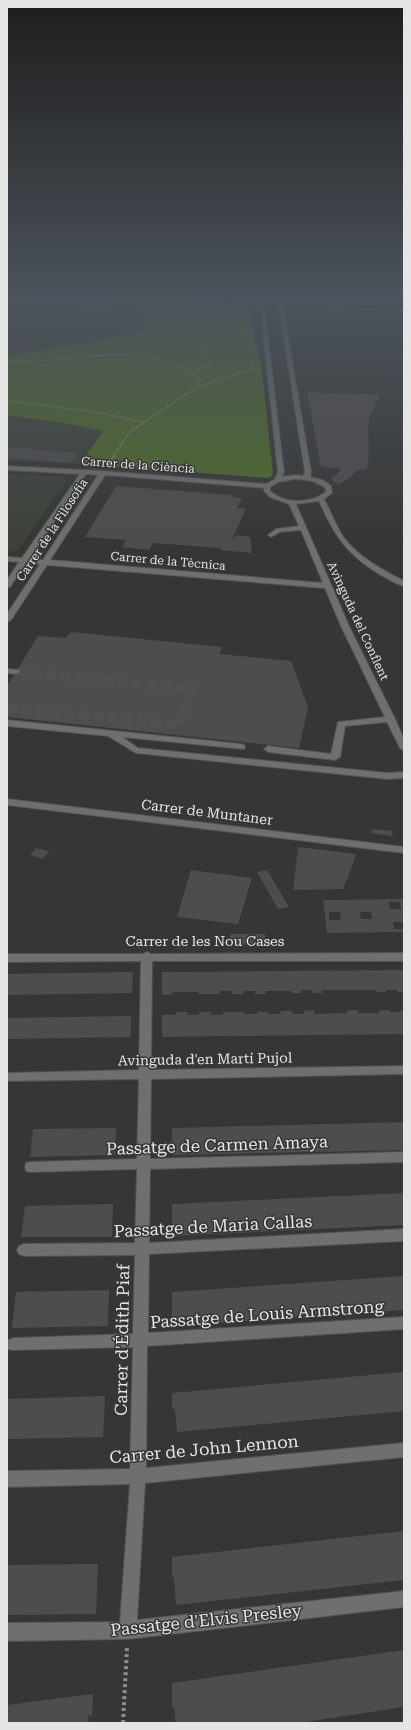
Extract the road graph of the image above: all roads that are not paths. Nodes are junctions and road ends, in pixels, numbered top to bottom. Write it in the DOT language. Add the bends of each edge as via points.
graph roads {
  1 [pos="270,380"];
  2 [pos="293,380"];
  3 [pos="7,468"];
  4 [pos="84,472"];
  5 [pos="103,473"];
  6 [pos="306,478"];
  7 [pos="278,479"];
  8 [pos="267,486"];
  9 [pos="321,498"];
  10 [pos="292,502"];
  11 [pos="304,528"];
  12 [pos="271,535"];
  13 [pos="7,559"];
  14 [pos="24,560"];
  15 [pos="45,562"];
  16 [pos="404,584"];
  17 [pos="7,585"];
  18 [pos="328,586"];
  19 [pos="7,620"];
  20 [pos="7,671"];
  21 [pos="16,672"];
  22 [pos="391,719"];
  23 [pos="7,723"];
  24 [pos="109,733"];
  25 [pos="241,747"];
  26 [pos="404,748"];
  27 [pos="268,749"];
  28 [pos="404,775"];
  29 [pos="7,802"];
  30 [pos="404,850"];
  31 [pos="147,956"];
  32 [pos="404,957"];
  33 [pos="7,958"];
  34 [pos="404,1070"];
  35 [pos="144,1075"];
  36 [pos="7,1077"];
  37 [pos="404,1157"];
  38 [pos="142,1164"];
  39 [pos="31,1167"];
  40 [pos="404,1235"];
  41 [pos="141,1249"];
  42 [pos="24,1250"];
  43 [pos="404,1323"];
  44 [pos="140,1340"];
  45 [pos="13,1344"];
  46 [pos="404,1450"];
  47 [pos="138,1476"];
  48 [pos="7,1479"];
  49 [pos="404,1599"];
  50 [pos="128,1630"];
  51 [pos="7,1632"];
  1 -- 7 [label="street, bridge" via="281,472"];
  2 -- 6 [label="street, bridge" via="308,472"];
  3 -- 4 [label="street, Carrer de la Ciència"];
  4 -- 5 [label="street, Carrer de la Ciència"];
  4 -- 14 [label="street, Carrer de la Filosofia"];
  5 -- 8 [label="street, Carrer de la Ciència"];
  5 -- 15 [label="street, Carrer de la Filosofia"];
  6 -- 7 [label="street"];
  6 -- 9 [label="street" via="318,480 328,486 329,493"];
  7 -- 8 [label="street"];
  8 -- 10 [label="street" via="267,491 272,496"];
  9 -- 10 [label="street"];
  9 -- 16 [label="street" via="336,532 358,556 387,576"];
  10 -- 11 [label="street, Avinguda del Conflent"];
  11 -- 12 [label="street" via="278,530"];
  11 -- 18 [label="street, Avinguda del Conflent"];
  13 -- 14 [label="street, Carrer de la Tècnica"];
  14 -- 15 [label="street, Carrer de la Tècnica"];
  14 -- 17 [label="street, Carrer de la Filosofia"];
  15 -- 18 [label="street, Carrer de la Tècnica"];
  15 -- 19 [label="street, Carrer de la Filosofia"];
  18 -- 22 [label="street, Avinguda del Conflent"];
  20 -- 21 [label="street"];
  22 -- 26 [label="street, Avinguda del Conflent"];
  22 -- 27 [label="street" via="341,724 335,757"];
  23 -- 24 [label="street"];
  24 -- 25 [label="street"];
  24 -- 28 [label="street" via="136,750 388,776"];
  29 -- 30 [label="street, Carrer de Muntaner"];
  31 -- 32 [label="street, Carrer de les Nou Cases"];
  31 -- 33 [label="street, Carrer de les Nou Cases"];
  31 -- 35 [label="street, Carrer d'Édith Piaf"];
  34 -- 35 [label="street, Avinguda d'en Martí Pujol"];
  35 -- 36 [label="street, Avinguda d'en Martí Pujol"];
  35 -- 38 [label="street, Carrer d'Édith Piaf"];
  37 -- 38 [label="street, Passatge de Carmen Amaya"];
  38 -- 39 [label="street, Passatge de Carmen Amaya"];
  38 -- 41 [label="street, Carrer d'Édith Piaf"];
  40 -- 41 [label="street, Passatge de Maria Callas"];
  41 -- 42 [label="street, Passatge de Maria Callas"];
  41 -- 44 [label="street, Carrer d'Édith Piaf"];
  43 -- 44 [label="street, Passatge de Louis Armstrong"];
  44 -- 45 [label="street, Passatge de Louis Armstrong"];
  44 -- 47 [label="street, Carrer d'Édith Piaf"];
  46 -- 47 [label="street, Carrer de John Lennon"];
  47 -- 48 [label="street, Carrer de John Lennon"];
  47 -- 50 [label="street, Carrer d'Édith Piaf"];
  49 -- 50 [label="street, Passatge d'Elvis Presley"];
  50 -- 51 [label="street, Passatge d'Elvis Presley"];
}
